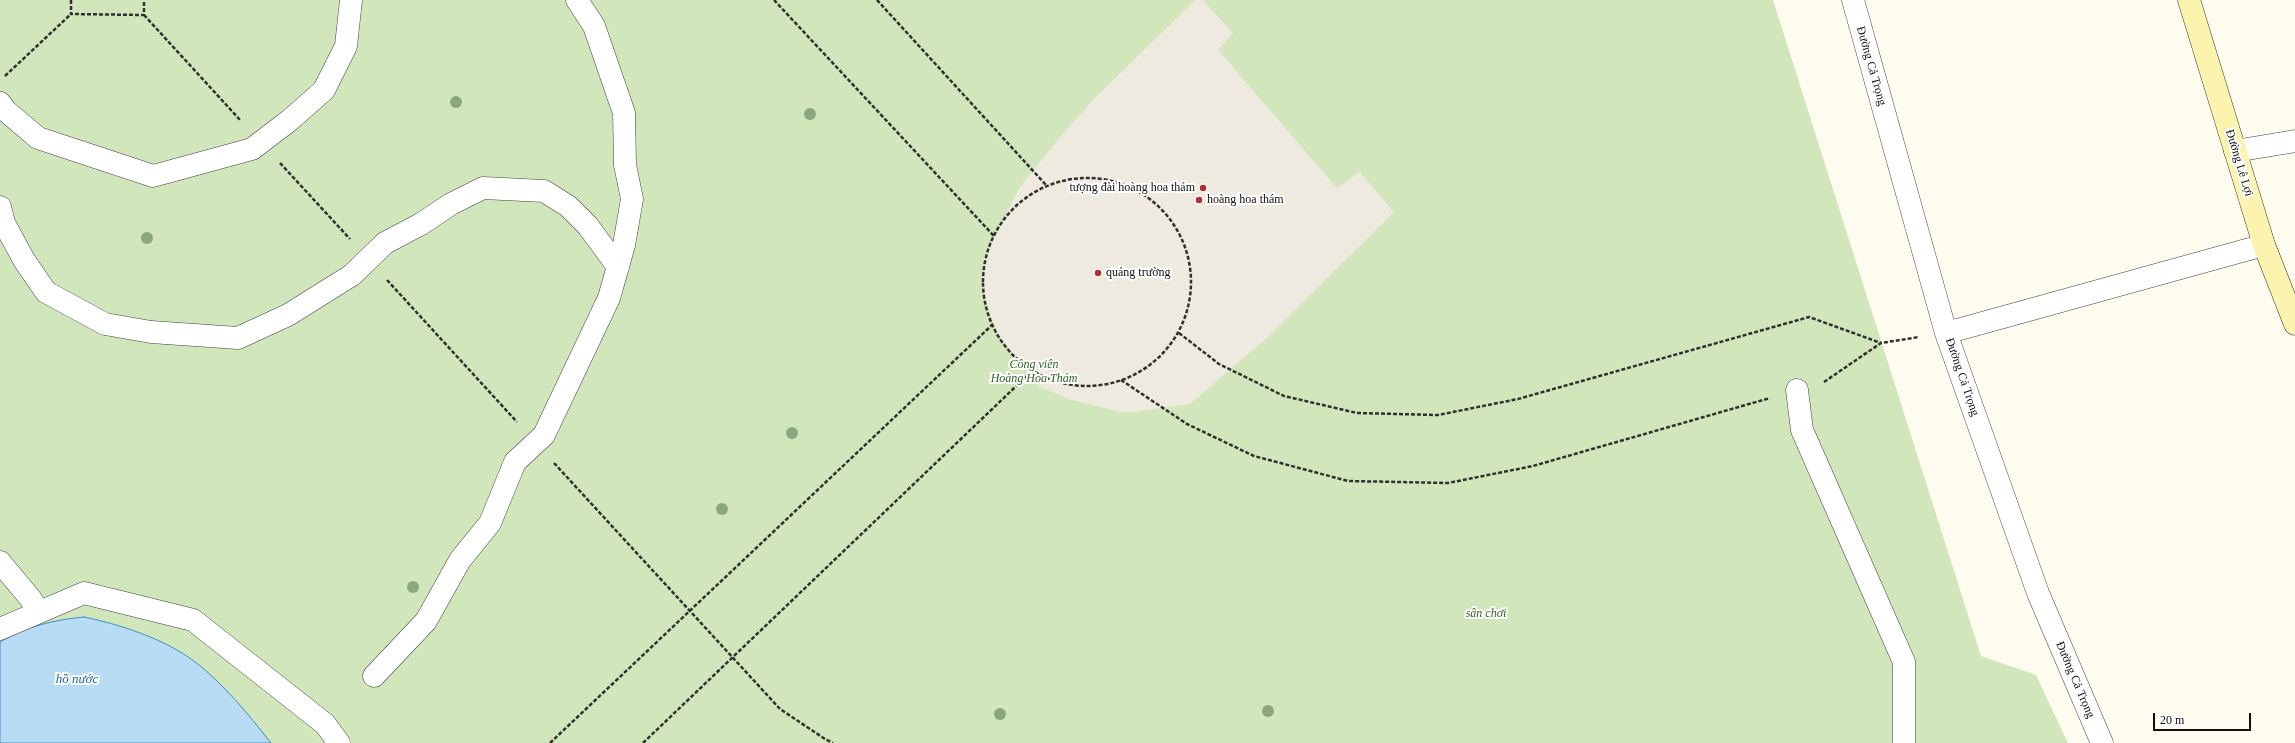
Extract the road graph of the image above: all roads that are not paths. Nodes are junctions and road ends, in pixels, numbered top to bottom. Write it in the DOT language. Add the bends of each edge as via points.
graph roads {
  1 [pos="351,0"];
  2 [pos="577,0"];
  3 [pos="1852,0"];
  4 [pos="2189,0"];
  5 [pos="0,103"];
  6 [pos="2295,141"];
  7 [pos="2235,151"];
  8 [pos="0,207"];
  9 [pos="2264,245"];
  10 [pos="618,267"];
  11 [pos="2295,324"];
  12 [pos="1946,333"];
  13 [pos="1797,390"];
  14 [pos="0,562"];
  15 [pos="39,612"];
  16 [pos="0,629"];
  17 [pos="374,676"];
  18 [pos="339,743"];
  19 [pos="1904,743"];
  20 [pos="2102,743"];
  1 -- 5 [label="street" via="346,46 324,90 252,150 153,176 38,138"];
  2 -- 10 [label="street" via="594,26 624,112 625,165 632,199"];
  3 -- 12 [label="street, Đường Cả Trọng"];
  4 -- 7 [label="main road, Đường Lê Lợi"];
  6 -- 7 [label="street"];
  7 -- 9 [label="main road, Đường Lê Lợi"];
  8 -- 10 [label="street" via="4,223 24,260 46,292 105,324 151,332 238,338 288,315 352,275 385,243 483,188 544,192 568,206 588,226"];
  9 -- 11 [label="main road, Đường Lê Lợi"];
  9 -- 12 [label="street"];
  10 -- 17 [label="street" via="609,298 544,434 515,462 490,523 460,560 426,621"];
  12 -- 20 [label="street, Đường Cả Trọng" via="2038,593"];
  13 -- 19 [label="street" via="1802,430 1904,662"];
  14 -- 15 [label="street"];
  15 -- 16 [label="street"];
  15 -- 18 [label="street" via="84,593 193,620 325,724"];
}
